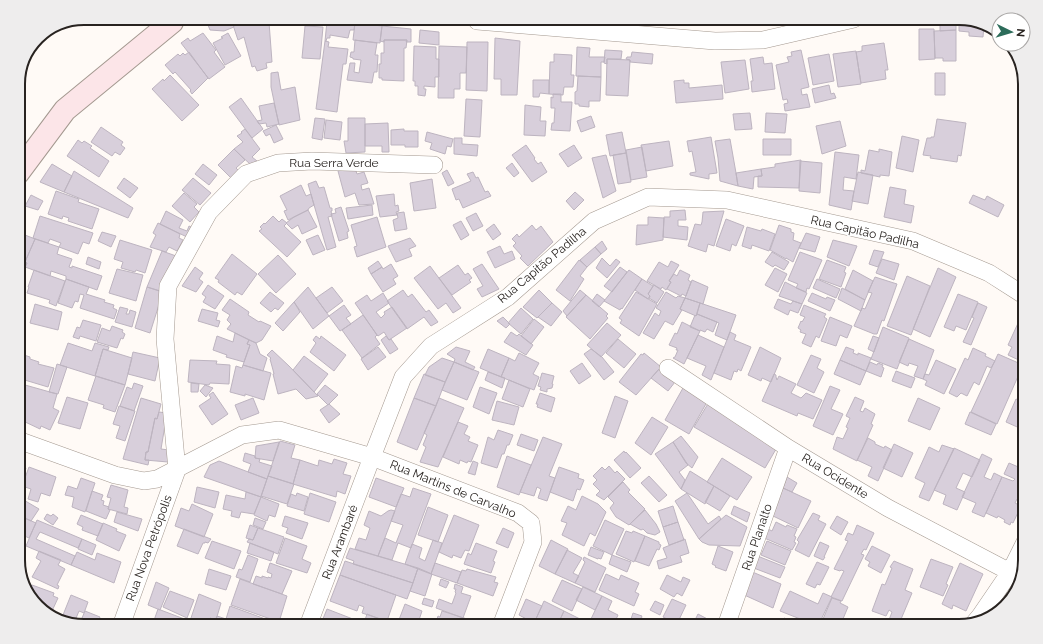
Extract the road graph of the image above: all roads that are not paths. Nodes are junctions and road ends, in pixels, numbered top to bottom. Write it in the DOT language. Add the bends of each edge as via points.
graph roads {
  1 [pos="168,25"];
  2 [pos="525,25"];
  3 [pos="828,25"];
  4 [pos="25,164"];
  5 [pos="434,165"];
  6 [pos="1018,292"];
  7 [pos="668,368"];
  8 [pos="25,443"];
  9 [pos="788,448"];
  10 [pos="372,457"];
  11 [pos="177,470"];
  12 [pos="1018,556"];
  13 [pos="1010,572"];
  14 [pos="982,614"];
  15 [pos="124,619"];
  16 [pos="311,619"];
  17 [pos="504,619"];
  18 [pos="728,619"];
  1 -- 4 [label="main road" via="65,110"];
  2 -- 3 [label="street" via="715,41 763,40"];
  5 -- 11 [label="street, Rua Serra Verde" via="312,161 278,163 246,174 209,212 168,286 165,339"];
  6 -- 10 [label="street, Rua Capitão Padilha" via="989,273 912,241 727,200 648,197 594,221 508,297 431,346 403,376"];
  7 -- 9 [label="street, Rua Ocidente"];
  8 -- 11 [label="street" via="115,476 144,481 158,480"];
  9 -- 13 [label="street, Rua Ocidente" via="888,508"];
  9 -- 18 [label="street, Rua Planalto"];
  10 -- 11 [label="street" via="279,430 242,435"];
  10 -- 16 [label="street, Rua Arambaré"];
  10 -- 17 [label="street, Rua Martins de Carvalho" via="518,513 531,523 533,542"];
  11 -- 15 [label="street, Rua Nova Petrópolis"];
  12 -- 13 [label="street"];
  13 -- 14 [label="street"];
}
